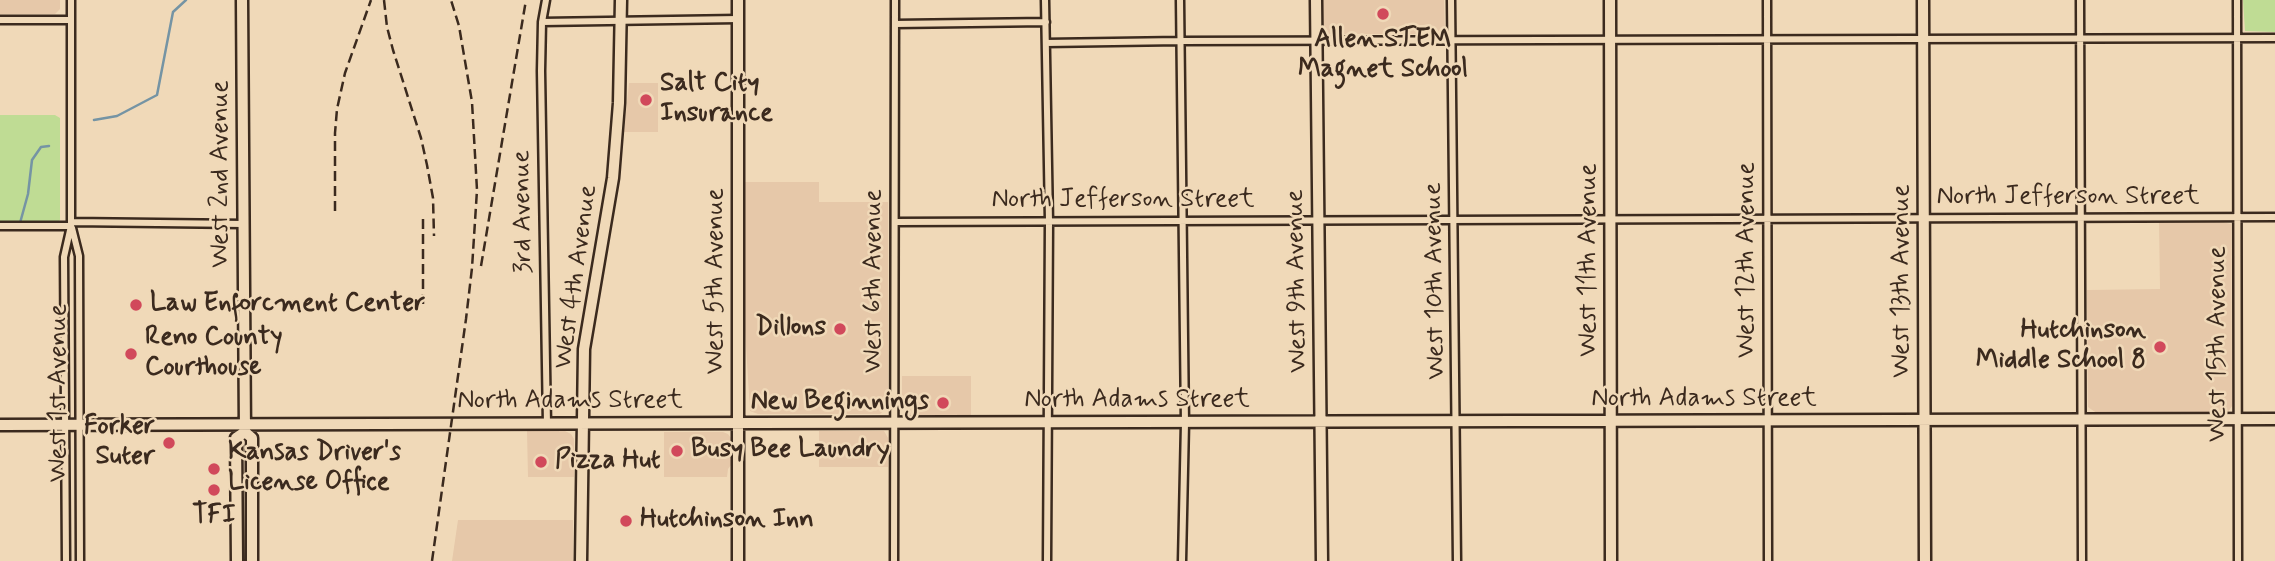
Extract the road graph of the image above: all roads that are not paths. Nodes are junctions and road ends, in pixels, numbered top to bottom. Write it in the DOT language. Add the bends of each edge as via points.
graph roads {
  1 [pos="71,0"];
  2 [pos="242,0"];
  3 [pos="546,0"];
  4 [pos="621,0"];
  5 [pos="738,0"];
  6 [pos="895,0"];
  7 [pos="1045,0"];
  8 [pos="1180,0"];
  9 [pos="1316,0"];
  10 [pos="1451,0"];
  11 [pos="1610,0"];
  12 [pos="1766,0"];
  13 [pos="1923,0"];
  14 [pos="2080,0"];
  15 [pos="2237,0"];
  16 [pos="738,19"];
  17 [pos="0,20"];
  18 [pos="71,20"];
  19 [pos="621,20"];
  20 [pos="542,22"];
  21 [pos="1046,22"];
  22 [pos="895,24"];
  23 [pos="2238,38"];
  24 [pos="2275,38"];
  25 [pos="1767,39"];
  26 [pos="1923,39"];
  27 [pos="1316,40"];
  28 [pos="1451,40"];
  29 [pos="1610,40"];
  30 [pos="2080,40"];
  31 [pos="1180,41"];
  32 [pos="1046,43"];
  33 [pos="2275,216"];
  34 [pos="1924,217"];
  35 [pos="2081,217"];
  36 [pos="2238,217"];
  37 [pos="1610,218"];
  38 [pos="1767,218"];
  39 [pos="1318,219"];
  40 [pos="1454,219"];
  41 [pos="1184,220"];
  42 [pos="1049,221"];
  43 [pos="895,222"];
  44 [pos="244,223"];
  45 [pos="71,224"];
  46 [pos="0,226"];
  47 [pos="2082,419"];
  48 [pos="2238,419"];
  49 [pos="2275,419"];
  50 [pos="1768,420"];
  51 [pos="1925,420"];
  52 [pos="1457,421"];
  53 [pos="1611,421"];
  54 [pos="1048,422"];
  55 [pos="1321,422"];
  56 [pos="737,423"];
  57 [pos="895,423"];
  58 [pos="1185,423"];
  59 [pos="547,424"];
  60 [pos="582,424"];
  61 [pos="0,425"];
  62 [pos="66,425"];
  63 [pos="79,425"];
  64 [pos="245,428"];
  65 [pos="66,561"];
  66 [pos="80,561"];
  67 [pos="237,561"];
  68 [pos="252,561"];
  69 [pos="581,561"];
  70 [pos="738,561"];
  71 [pos="894,561"];
  72 [pos="1047,561"];
  73 [pos="1182,561"];
  74 [pos="1322,561"];
  75 [pos="1457,561"];
  76 [pos="1611,561"];
  77 [pos="1768,561"];
  78 [pos="1925,561"];
  79 [pos="2082,561"];
  80 [pos="2238,561"];
  1 -- 18 [label="street, West 1st Avenue"];
  2 -- 44 [label="street, West 2nd Avenue"];
  3 -- 20 [label="street, 3rd Avenue"];
  4 -- 19 [label="street, West 4th Avenue"];
  5 -- 16 [label="street, West 5th Avenue"];
  6 -- 22 [label="street, West 6th Avenue"];
  7 -- 21 [label="street"];
  8 -- 31 [label="street"];
  9 -- 27 [label="street, West 9th Avenue"];
  10 -- 28 [label="street, West 10th Avenue"];
  11 -- 29 [label="street, West 11th Avenue"];
  12 -- 25 [label="street, West 12th Avenue"];
  13 -- 26 [label="street, West 13th Avenue"];
  14 -- 30 [label="street"];
  15 -- 23 [label="street, West 15th Avenue"];
  16 -- 19 [label="street"];
  16 -- 56 [label="street, West 5th Avenue"];
  17 -- 18 [label="street"];
  18 -- 45 [label="street, West 1st Avenue"];
  19 -- 20 [label="street"];
  19 -- 60 [label="street, West 4th Avenue" via="613,178 584,349"];
  20 -- 59 [label="street, 3rd Avenue"];
  21 -- 22 [label="street"];
  21 -- 32 [label="street"];
  22 -- 43 [label="street, West 6th Avenue"];
  23 -- 24 [label="street"];
  23 -- 30 [label="street"];
  23 -- 36 [label="street, West 15th Avenue"];
  25 -- 26 [label="street"];
  25 -- 29 [label="street"];
  25 -- 38 [label="street, West 12th Avenue"];
  26 -- 30 [label="street"];
  26 -- 34 [label="street, West 13th Avenue"];
  27 -- 28 [label="street"];
  27 -- 31 [label="street"];
  27 -- 39 [label="street, West 9th Avenue"];
  28 -- 29 [label="street"];
  28 -- 40 [label="street, West 10th Avenue"];
  29 -- 37 [label="street, West 11th Avenue"];
  30 -- 35 [label="street"];
  31 -- 32 [label="street"];
  31 -- 41 [label="street"];
  32 -- 42 [label="street"];
  33 -- 36 [label="street, North Jefferson Street"];
  34 -- 35 [label="street, North Jefferson Street"];
  34 -- 38 [label="street, North Jefferson Street"];
  34 -- 51 [label="street, West 13th Avenue"];
  35 -- 36 [label="street, North Jefferson Street"];
  35 -- 47 [label="street"];
  36 -- 48 [label="street, West 15th Avenue"];
  37 -- 38 [label="street, North Jefferson Street"];
  37 -- 40 [label="street, North Jefferson Street"];
  37 -- 53 [label="street, West 11th Avenue"];
  38 -- 50 [label="street, West 12th Avenue"];
  39 -- 40 [label="street, North Jefferson Street"];
  39 -- 41 [label="street, North Jefferson Street"];
  39 -- 55 [label="street, West 9th Avenue"];
  40 -- 52 [label="street, West 10th Avenue"];
  41 -- 42 [label="street, North Jefferson Street"];
  41 -- 58 [label="street"];
  42 -- 43 [label="street, North Jefferson Street"];
  42 -- 54 [label="street"];
  43 -- 57 [label="street, West 6th Avenue"];
  44 -- 45 [label="street"];
  44 -- 64 [label="street, West 2nd Avenue"];
  45 -- 46 [label="street"];
  45 -- 62 [label="street, West 1st Avenue" via="64,257"];
  45 -- 63 [label="street, West 1st Avenue" via="79,256"];
  47 -- 48 [label="street, North Adams Street"];
  47 -- 51 [label="street, North Adams Street"];
  47 -- 79 [label="street"];
  48 -- 49 [label="street, North Adams Street"];
  48 -- 80 [label="street, West 15th Avenue"];
  50 -- 51 [label="street, North Adams Street"];
  50 -- 53 [label="street, North Adams Street"];
  50 -- 77 [label="street, West 12th Avenue"];
  51 -- 78 [label="street, West 13th Avenue"];
  52 -- 53 [label="street, North Adams Street"];
  52 -- 55 [label="street, North Adams Street"];
  52 -- 75 [label="street, West 10th Avenue"];
  53 -- 76 [label="street, West 11th Avenue"];
  54 -- 57 [label="street, North Adams Street"];
  54 -- 58 [label="street, North Adams Street"];
  54 -- 72 [label="street"];
  55 -- 58 [label="street, North Adams Street"];
  55 -- 74 [label="street, West 9th Avenue"];
  56 -- 57 [label="street, North Adams Street"];
  56 -- 60 [label="street, North Adams Street"];
  56 -- 70 [label="street, West 5th Avenue"];
  57 -- 71 [label="street, West 6th Avenue"];
  58 -- 73 [label="street"];
  59 -- 60 [label="street, North Adams Street"];
  59 -- 64 [label="street, North Adams Street"];
  60 -- 69 [label="street, West 4th Avenue"];
  61 -- 62 [label="street, North Adams Street"];
  62 -- 63 [label="street, North Adams Street"];
  62 -- 65 [label="street, West 1st Avenue"];
  63 -- 64 [label="street, North Adams Street"];
  63 -- 66 [label="street, West 1st Avenue"];
  64 -- 67 [label="street, West 2nd Avenue" via="236,438"];
  64 -- 68 [label="street, West 2nd Avenue" via="252,438"];
}
